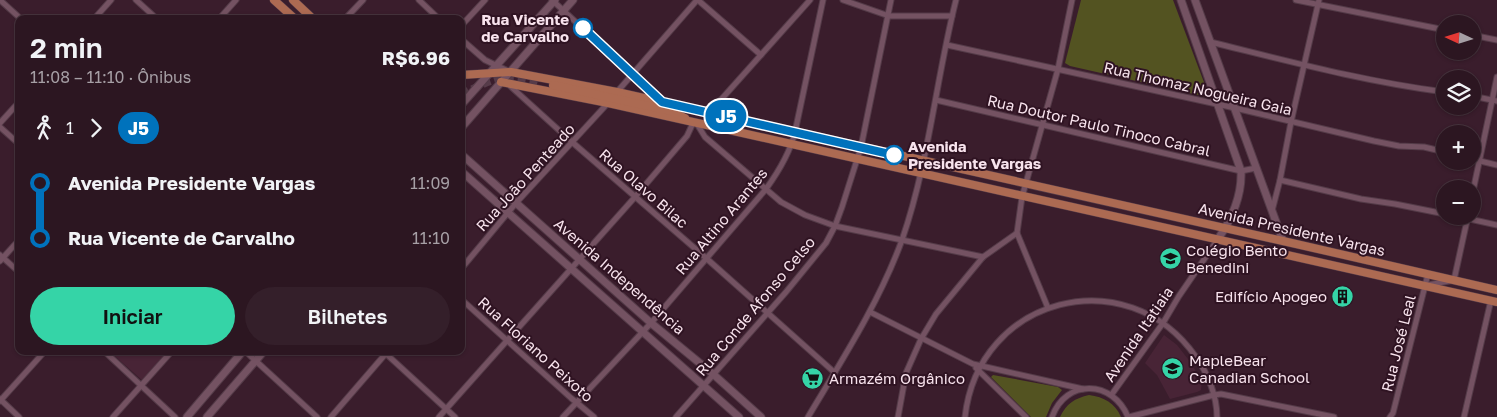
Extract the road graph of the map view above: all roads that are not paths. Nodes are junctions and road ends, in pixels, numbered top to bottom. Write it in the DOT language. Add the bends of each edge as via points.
graph roads {
  1 [pos="0,0"];
  2 [pos="111,0"];
  3 [pos="136,0"];
  4 [pos="236,0"];
  5 [pos="274,0"];
  6 [pos="292,0"];
  7 [pos="363,0"];
  8 [pos="418,0"];
  9 [pos="485,0"];
  10 [pos="573,0"];
  11 [pos="697,0"];
  12 [pos="810,0"];
  13 [pos="843,0"];
  14 [pos="891,0"];
  15 [pos="956,0"];
  16 [pos="1072,0"];
  17 [pos="1181,0"];
  18 [pos="1195,0"];
  19 [pos="1296,0"];
  20 [pos="554,1"];
  21 [pos="822,1"];
  22 [pos="1319,2"];
  23 [pos="564,10"];
  24 [pos="17,15"];
  25 [pos="98,15"];
  26 [pos="153,15"];
  27 [pos="223,15"];
  28 [pos="291,15"];
  29 [pos="309,15"];
  30 [pos="349,15"];
  31 [pos="435,15"];
  32 [pos="889,16"];
  33 [pos="952,16"];
  34 [pos="465,22"];
  35 [pos="1436,28"];
  36 [pos="1481,37"];
  37 [pos="1497,40"];
  38 [pos="465,42"];
  39 [pos="1210,42"];
  40 [pos="947,45"];
  41 [pos="761,55"];
  42 [pos="1304,65"];
  43 [pos="496,66"];
  44 [pos="1058,68"];
  45 [pos="511,72"];
  46 [pos="489,74"];
  47 [pos="633,74"];
  48 [pos="465,76"];
  49 [pos="1497,77"];
  50 [pos="503,82"];
  51 [pos="541,83"];
  52 [pos="1436,91"];
  53 [pos="616,92"];
  54 [pos="1481,98"];
  55 [pos="936,100"];
  56 [pos="465,101"];
  57 [pos="1494,101"];
  58 [pos="662,102"];
  59 [pos="608,103"];
  60 [pos="1218,105"];
  61 [pos="15,106"];
  62 [pos="1235,108"];
  63 [pos="710,112"];
  64 [pos="1291,122"];
  65 [pos="0,123"];
  66 [pos="695,123"];
  67 [pos="465,124"];
  68 [pos="1043,125"];
  69 [pos="0,127"];
  70 [pos="796,132"];
  71 [pos="15,140"];
  72 [pos="572,142"];
  73 [pos="792,144"];
  74 [pos="861,147"];
  75 [pos="1436,150"];
  76 [pos="1481,157"];
  77 [pos="465,158"];
  78 [pos="857,159"];
  79 [pos="923,161"];
  80 [pos="1481,161"];
  81 [pos="1497,164"];
  82 [pos="1256,168"];
  83 [pos="1241,171"];
  84 [pos="921,173"];
  85 [pos="465,175"];
  86 [pos="1280,180"];
  87 [pos="1026,183"];
  88 [pos="766,189"];
  89 [pos="1022,196"];
  90 [pos="634,197"];
  91 [pos="516,203"];
  92 [pos="1271,211"];
  93 [pos="1436,212"];
  94 [pos="508,213"];
  95 [pos="1481,221"];
  96 [pos="1466,225"];
  97 [pos="1497,225"];
  98 [pos="835,226"];
  99 [pos="1225,228"];
  100 [pos="1017,233"];
  101 [pos="1218,239"];
  102 [pos="902,240"];
  103 [pos="1283,241"];
  104 [pos="15,244"];
  105 [pos="983,257"];
  106 [pos="1,258"];
  107 [pos="706,258"];
  108 [pos="578,259"];
  109 [pos="465,264"];
  110 [pos="570,268"];
  111 [pos="15,269"];
  112 [pos="1428,274"];
  113 [pos="1454,280"];
  114 [pos="1425,285"];
  115 [pos="1497,290"];
  116 [pos="1494,301"];
  117 [pos="465,303"];
  118 [pos="1048,308"];
  119 [pos="870,312"];
  120 [pos="767,313"];
  121 [pos="651,323"];
  122 [pos="1163,323"];
  123 [pos="642,332"];
  124 [pos="921,338"];
  125 [pos="507,340"];
  126 [pos="41,355"];
  127 [pos="108,355"];
  128 [pos="168,355"];
  129 [pos="241,355"];
  130 [pos="248,355"];
  131 [pos="260,355"];
  132 [pos="383,355"];
  133 [pos="389,355"];
  134 [pos="255,361"];
  135 [pos="979,368"];
  136 [pos="834,372"];
  137 [pos="713,374"];
  138 [pos="141,386"];
  139 [pos="704,386"];
  140 [pos="1083,389"];
  141 [pos="1112,394"];
  142 [pos="1214,395"];
  143 [pos="0,400"];
  144 [pos="576,402"];
  145 [pos="446,409"];
  146 [pos="1394,416"];
  147 [pos="19,417"];
  148 [pos="113,417"];
  149 [pos="175,417"];
  150 [pos="187,417"];
  151 [pos="207,417"];
  152 [pos="317,417"];
  153 [pos="331,417"];
  154 [pos="439,417"];
  155 [pos="456,417"];
  156 [pos="563,417"];
  157 [pos="594,417"];
  158 [pos="676,417"];
  159 [pos="739,417"];
  160 [pos="761,417"];
  161 [pos="808,417"];
  162 [pos="898,417"];
  163 [pos="965,417"];
  164 [pos="1026,417"];
  165 [pos="1052,417"];
  166 [pos="1129,417"];
  167 [pos="1217,417"];
  168 [pos="1334,417"];
  169 [pos="1464,417"];
  1 -- 24 [label="street"];
  2 -- 25 [label="street"];
  3 -- 26 [label="street"];
  4 -- 27 [label="street"];
  5 -- 28 [label="main road"];
  6 -- 29 [label="main road"];
  7 -- 30 [label="street"];
  8 -- 31 [label="street"];
  9 -- 34 [label="street"];
  10 -- 23 [label="main road"];
  11 -- 41 [label="street"];
  11 -- 47 [label="street"];
  12 -- 41 [label="street"];
  13 -- 32 [label="street"];
  14 -- 32 [label="street, Rua Conde Afonso Celso"];
  15 -- 33 [label="street"];
  16 -- 44 [label="street"];
  17 -- 60 [label="main road"];
  18 -- 39 [label="main road"];
  19 -- 22 [label="street"];
  20 -- 23 [label="street"];
  20 -- 43 [label="main road"];
  21 -- 70 [label="street, Rua Altino Arantes"];
  22 -- 35 [label="street"];
  22 -- 42 [label="street"];
  23 -- 45 [label="main road"];
  23 -- 47 [label="street"];
  32 -- 33 [label="street"];
  32 -- 74 [label="street, Rua Conde Afonso Celso"];
  33 -- 40 [label="street"];
  36 -- 37 [label="street"];
  38 -- 43 [label="street"];
  39 -- 42 [label="street"];
  39 -- 62 [label="main road"];
  40 -- 44 [label="street, Rua Thomaz Nogueira Gaia"];
  40 -- 55 [label="street"];
  41 -- 63 [label="street"];
  42 -- 52 [label="street"];
  42 -- 64 [label="street"];
  43 -- 45 [label="street, Avenida Presidente Vargas"];
  43 -- 46 [label="main road"];
  44 -- 60 [label="street, Rua Thomaz Nogueira Gaia"];
  44 -- 68 [label="street"];
  45 -- 46 [label="main road"];
  45 -- 50 [label="main road"];
  45 -- 53 [label="main road, Avenida Presidente Vargas"];
  46 -- 48 [label="main road"];
  46 -- 56 [label="main road"];
  47 -- 53 [label="street"];
  47 -- 58 [label="street"];
  49 -- 57 [label="street"];
  50 -- 59 [label="main road, Avenida Presidente Vargas"];
  50 -- 67 [label="main road"];
  50 -- 72 [label="street, Rua Olavo Bilac"];
  51 -- 66 [label="main road" via="671,111"];
  53 -- 58 [label="main road, Avenida Presidente Vargas"];
  54 -- 57 [label="street"];
  55 -- 68 [label="street, Rua Doutor Paulo Tinoco Cabral"];
  55 -- 79 [label="street"];
  57 -- 76 [label="street"];
  58 -- 63 [label="main road, Avenida Presidente Vargas"];
  59 -- 66 [label="main road, Avenida Presidente Vargas"];
  59 -- 72 [label="street, Rua João Penteado"];
  60 -- 62 [label="street, Rua Thomaz Nogueira Gaia"];
  60 -- 83 [label="main road"];
  61 -- 65 [label="street"];
  62 -- 64 [label="street, Rua Thomaz Nogueira Gaia"];
  62 -- 82 [label="main road"];
  63 -- 70 [label="main road, Avenida Presidente Vargas"];
  64 -- 75 [label="street, Rua Thomaz Nogueira Gaia" via="1399,146"];
  64 -- 86 [label="street"];
  66 -- 73 [label="main road, Avenida Presidente Vargas"];
  66 -- 88 [label="street" via="705,137"];
  66 -- 90 [label="street"];
  68 -- 83 [label="street, Rua Doutor Paulo Tinoco Cabral"];
  68 -- 87 [label="street"];
  69 -- 71 [label="street"];
  70 -- 73 [label="street, Rua Altino Arantes"];
  70 -- 74 [label="main road, Avenida Presidente Vargas"];
  72 -- 90 [label="street, Rua Olavo Bilac"];
  72 -- 91 [label="street, Rua João Penteado"];
  73 -- 78 [label="main road, Avenida Presidente Vargas"];
  73 -- 88 [label="street, Rua Altino Arantes"];
  74 -- 78 [label="street, Rua Conde Afonso Celso"];
  74 -- 79 [label="main road, Avenida Presidente Vargas"];
  77 -- 91 [label="main road, Avenida Independência"];
  78 -- 84 [label="main road, Avenida Presidente Vargas"];
  78 -- 98 [label="street, Rua Conde Afonso Celso"];
  79 -- 84 [label="street"];
  79 -- 87 [label="main road, Avenida Presidente Vargas"];
  80 -- 81 [label="street"];
  82 -- 83 [label="street, Rua Doutor Paulo Tinoco Cabral"];
  82 -- 92 [label="main road"];
  83 -- 99 [label="main road" via="1238,198"];
  84 -- 89 [label="main road, Avenida Presidente Vargas"];
  84 -- 102 [label="street"];
  85 -- 94 [label="main road, Avenida Independência"];
  86 -- 92 [label="street"];
  86 -- 93 [label="street"];
  87 -- 89 [label="street"];
  87 -- 99 [label="main road, Avenida Presidente Vargas"];
  88 -- 98 [label="street" via="805,215"];
  88 -- 107 [label="street, Rua Altino Arantes"];
  89 -- 100 [label="street"];
  89 -- 101 [label="main road, Avenida Presidente Vargas"];
  90 -- 107 [label="street, Rua Olavo Bilac"];
  90 -- 108 [label="street"];
  91 -- 94 [label="street, Rua João Penteado"];
  91 -- 108 [label="main road, Avenida Independência"];
  92 -- 103 [label="main road"];
  94 -- 109 [label="street, Rua João Penteado"];
  94 -- 110 [label="main road, Avenida Independência"];
  95 -- 97 [label="street"];
  96 -- 113 [label="street"];
  98 -- 102 [label="street"];
  98 -- 120 [label="street, Rua Conde Afonso Celso" via="826,243"];
  99 -- 101 [label="main road"];
  99 -- 103 [label="main road, Avenida Presidente Vargas"];
  100 -- 105 [label="street"];
  100 -- 118 [label="street"];
  101 -- 114 [label="main road, Avenida Presidente Vargas"];
  101 -- 122 [label="street, Avenida Itatiaia"];
  102 -- 105 [label="street"];
  102 -- 119 [label="street"];
  103 -- 112 [label="main road, Avenida Presidente Vargas"];
  104 -- 106 [label="street"];
  105 -- 124 [label="street" via="936,314"];
  106 -- 111 [label="street"];
  107 -- 120 [label="street, Rua Olavo Bilac"];
  107 -- 121 [label="street, Rua Altino Arantes"];
  108 -- 110 [label="street"];
  108 -- 121 [label="main road, Avenida Independência"];
  110 -- 123 [label="main road, Avenida Independência"];
  110 -- 125 [label="street"];
  112 -- 113 [label="main road, Avenida Presidente Vargas"];
  112 -- 114 [label="street, Rua José Leal"];
  113 -- 114 [label="street"];
  113 -- 115 [label="main road, Avenida Presidente Vargas"];
  114 -- 116 [label="main road, Avenida Presidente Vargas"];
  114 -- 146 [label="street, Rua José Leal"];
  116 -- 169 [label="street"];
  117 -- 125 [label="street, Rua Floriano Peixoto"];
  118 -- 122 [label="street" via="1095,300 1119,303"];
  118 -- 135 [label="street" via="1009,330"];
  119 -- 124 [label="street"];
  119 -- 136 [label="street"];
  120 -- 136 [label="street, Rua Olavo Bilac"];
  120 -- 137 [label="street, Rua Conde Afonso Celso"];
  121 -- 123 [label="street, Rua Altino Arantes"];
  121 -- 137 [label="main road, Avenida Independência"];
  122 -- 141 [label="street, Avenida Itatiaia"];
  122 -- 142 [label="street" via="1194,354"];
  123 -- 139 [label="main road, Avenida Independência"];
  123 -- 144 [label="street, Rua Altino Arantes"];
  124 -- 135 [label="street"];
  124 -- 162 [label="street" via="906,374"];
  125 -- 144 [label="street, Rua Floriano Peixoto"];
  125 -- 145 [label="street"];
  126 -- 143 [label="street"];
  127 -- 138 [label="street"];
  128 -- 138 [label="street"];
  129 -- 150 [label="main road"];
  130 -- 134 [label="street"];
  131 -- 134 [label="main road"];
  132 -- 153 [label="street"];
  133 -- 145 [label="street"];
  134 -- 151 [label="main road"];
  134 -- 152 [label="street"];
  135 -- 140 [label="street"];
  135 -- 163 [label="street" via="967,400"];
  135 -- 164 [label="street"];
  136 -- 161 [label="street"];
  137 -- 139 [label="street, Rua Conde Afonso Celso"];
  137 -- 160 [label="main road, Avenida Independência"];
  138 -- 148 [label="street"];
  138 -- 149 [label="street"];
  139 -- 158 [label="street, Rua Conde Afonso Celso"];
  139 -- 159 [label="main road, Avenida Independência"];
  140 -- 141 [label="street" via="1098,389"];
  140 -- 165 [label="street" via="1062,400"];
  141 -- 166 [label="street"];
  142 -- 166 [label="street"];
  142 -- 167 [label="street"];
  142 -- 168 [label="street"];
  143 -- 147 [label="street"];
  144 -- 156 [label="street, Rua Altino Arantes"];
  144 -- 157 [label="street, Rua Floriano Peixoto"];
  145 -- 154 [label="street"];
  145 -- 155 [label="street"];
}
